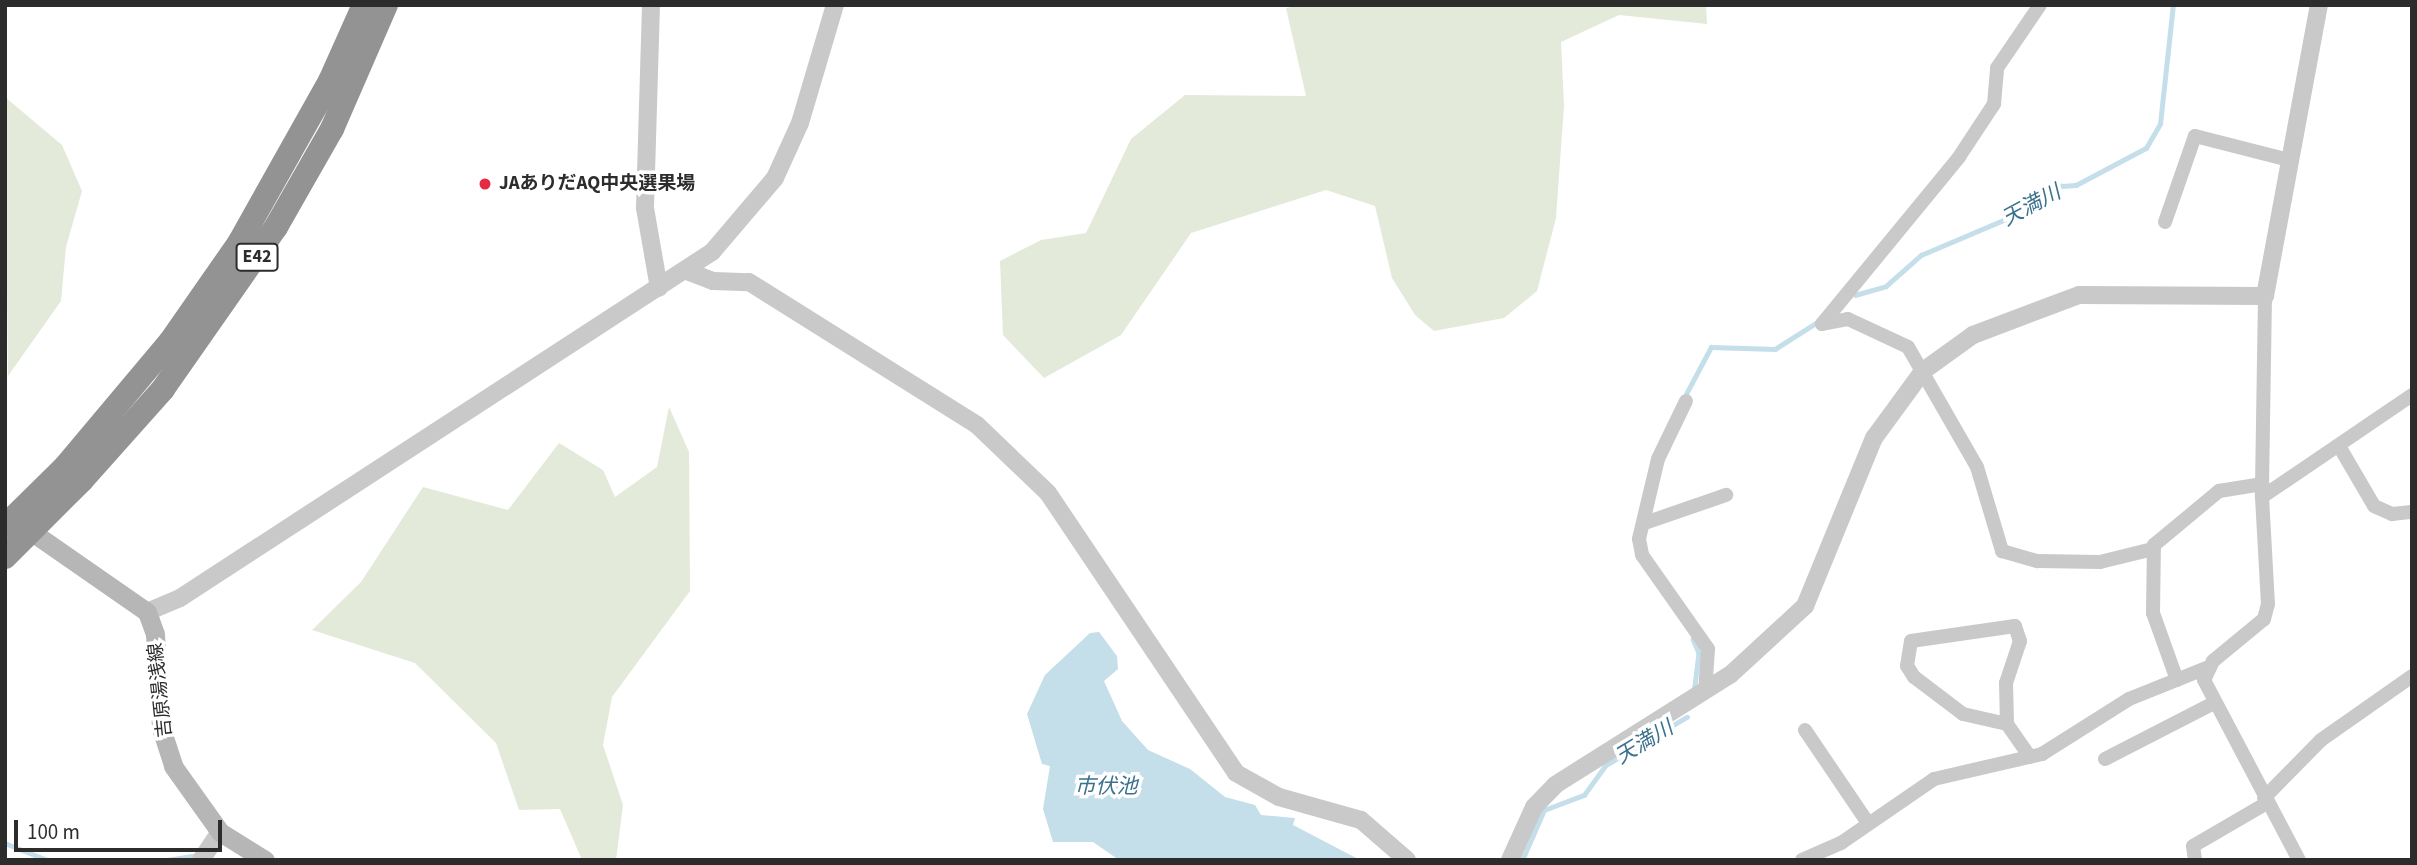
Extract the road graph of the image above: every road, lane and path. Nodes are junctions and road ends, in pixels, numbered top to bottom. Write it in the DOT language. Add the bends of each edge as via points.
graph roads {
  1 [pos="364,5"];
  2 [pos="386,5"];
  3 [pos="651,5"];
  4 [pos="835,5"];
  5 [pos="2040,5"];
  6 [pos="2319,5"];
  7 [pos="2289,160"];
  8 [pos="2165,222"];
  9 [pos="687,271"];
  10 [pos="659,288"];
  11 [pos="2265,296"];
  12 [pos="1923,371"];
  13 [pos="2412,394"];
  14 [pos="1686,401"];
  15 [pos="2339,446"];
  16 [pos="73,474"];
  17 [pos="2262,491"];
  18 [pos="1726,495"];
  19 [pos="2412,512"];
  20 [pos="5,514"];
  21 [pos="1645,523"];
  22 [pos="5,526"];
  23 [pos="2153,549"];
  24 [pos="5,557"];
  25 [pos="147,612"];
  26 [pos="2209,667"];
  27 [pos="2412,676"];
  28 [pos="2177,680"];
  29 [pos="1706,692"];
  30 [pos="2214,704"];
  31 [pos="2007,724"];
  32 [pos="1805,730"];
  33 [pos="2030,757"];
  34 [pos="2105,759"];
  35 [pos="2266,801"];
  36 [pos="1868,823"];
  37 [pos="220,832"];
  38 [pos="201,860"];
  39 [pos="265,860"];
  40 [pos="1407,860"];
  41 [pos="1510,860"];
  42 [pos="1802,860"];
  43 [pos="2195,860"];
  44 [pos="2299,860"];
  1 -- 16 [label="highway, E42" via="330,81 239,243"];
  2 -- 16 [label="highway, E42" via="332,129 276,227 163,388"];
  3 -- 10 [label="street" via="645,208"];
  4 -- 9 [label="street" via="800,123 775,178 743,221"];
  5 -- 12 [label="street" via="1997,68 1994,104 1959,157 1822,324 1848,320 1898,340"];
  6 -- 7 [label="street"];
  7 -- 8 [label="street" via="2195,136"];
  7 -- 11 [label="street"];
  9 -- 10 [label="street"];
  9 -- 40 [label="street" via="713,281 750,282 977,425 1048,493 1236,773 1279,797 1361,820"];
  10 -- 25 [label="street" via="180,598"];
  11 -- 12 [label="street" via="2080,295 1973,335"];
  11 -- 17 [label="street"];
  12 -- 23 [label="street" via="1977,467 2002,551 2038,561 2092,562"];
  12 -- 29 [label="street" via="1874,438 1843,527 1805,606"];
  13 -- 15 [label="street"];
  14 -- 21 [label="street" via="1658,459"];
  15 -- 17 [label="street"];
  15 -- 19 [label="street" via="2374,506 2392,514"];
  16 -- 22 [label="highway, E42, bridge"];
  16 -- 24 [label="highway, E42, bridge"];
  17 -- 23 [label="street" via="2219,491"];
  17 -- 26 [label="street" via="2271,566 2264,620"];
  18 -- 21 [label="street"];
  20 -- 25 [label="main road"];
  21 -- 29 [label="street" via="1642,555 1707,649"];
  23 -- 28 [label="street" via="2153,613"];
  25 -- 37 [label="main road, 吉原湯浅線" via="155,634 161,728 173,766"];
  26 -- 28 [label="street"];
  26 -- 30 [label="street" via="2204,680"];
  27 -- 35 [label="street" via="2320,740"];
  28 -- 33 [label="street"];
  29 -- 41 [label="street" via="1555,785 1534,807"];
  30 -- 34 [label="street"];
  30 -- 35 [label="street"];
  31 -- 31 [label="street" via="1963,714 1914,677 1908,666 1911,641 2015,626 2020,641 2006,683"];
  31 -- 33 [label="street"];
  32 -- 36 [label="street"];
  33 -- 36 [label="street" via="1934,779"];
  35 -- 43 [label="street" via="2193,846"];
  35 -- 44 [label="street"];
  36 -- 42 [label="street"];
  37 -- 38 [label="street"];
  37 -- 39 [label="main road, 吉原湯浅線"];
}
